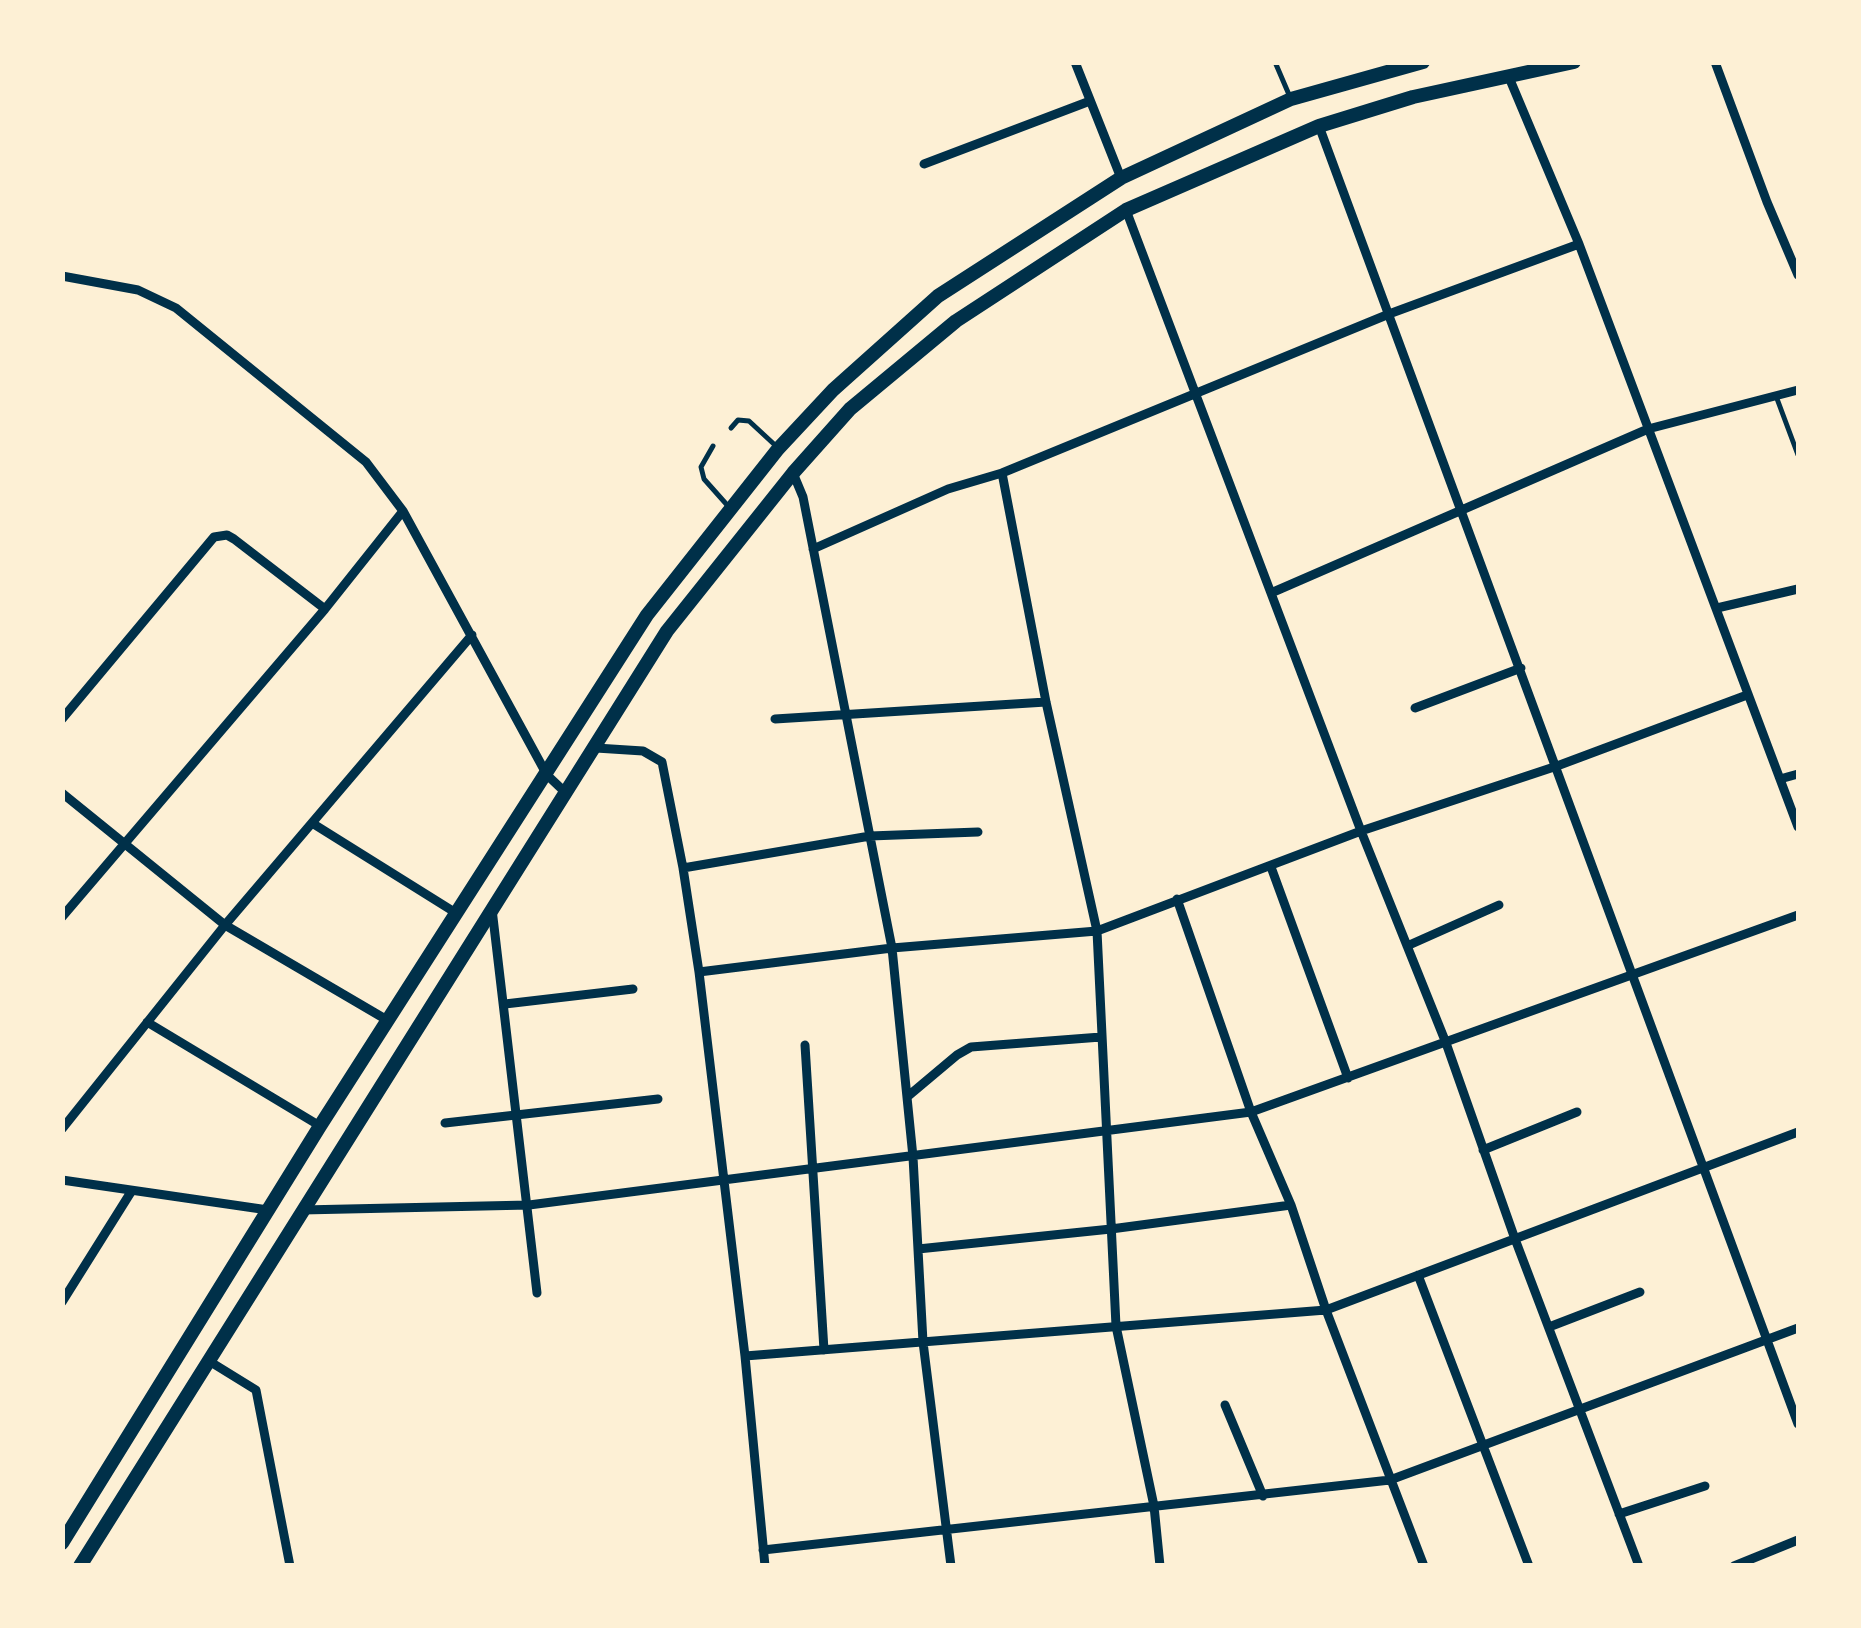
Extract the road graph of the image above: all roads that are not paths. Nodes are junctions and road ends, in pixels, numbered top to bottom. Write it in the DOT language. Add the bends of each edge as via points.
graph roads {
  1 [pos="1074,62"];
  2 [pos="1275,62"];
  3 [pos="1422,62"];
  4 [pos="1574,62"];
  5 [pos="1714,62"];
  6 [pos="1508,75"];
  7 [pos="1090,100"];
  8 [pos="1291,100"];
  9 [pos="1319,126"];
  10 [pos="924,164"];
  11 [pos="1121,178"];
  12 [pos="1126,210"];
  13 [pos="1579,244"];
  14 [pos="1798,275"];
  15 [pos="62,276"];
  16 [pos="1389,314"];
  17 [pos="1798,390"];
  18 [pos="1197,391"];
  19 [pos="1776,396"];
  20 [pos="730,428"];
  21 [pos="1648,429"];
  22 [pos="713,446"];
  23 [pos="778,448"];
  24 [pos="1798,455"];
  25 [pos="794,472"];
  26 [pos="1002,474"];
  27 [pos="730,508"];
  28 [pos="403,512"];
  29 [pos="1462,512"];
  30 [pos="813,549"];
  31 [pos="1798,589"];
  32 [pos="1271,593"];
  33 [pos="1717,608"];
  34 [pos="325,609"];
  35 [pos="472,635"];
  36 [pos="1520,668"];
  37 [pos="1747,695"];
  38 [pos="1046,702"];
  39 [pos="1414,708"];
  40 [pos="846,716"];
  41 [pos="62,719"];
  42 [pos="775,719"];
  43 [pos="596,748"];
  44 [pos="1557,766"];
  45 [pos="547,774"];
  46 [pos="1798,774"];
  47 [pos="1780,778"];
  48 [pos="62,793"];
  49 [pos="566,793"];
  50 [pos="312,823"];
  51 [pos="1798,827"];
  52 [pos="1361,831"];
  53 [pos="978,832"];
  54 [pos="870,836"];
  55 [pos="125,842"];
  56 [pos="1271,867"];
  57 [pos="683,868"];
  58 [pos="1177,899"];
  59 [pos="1499,905"];
  60 [pos="492,906"];
  61 [pos="456,913"];
  62 [pos="1798,915"];
  63 [pos="62,916"];
  64 [pos="225,925"];
  65 [pos="1096,931"];
  66 [pos="1407,946"];
  67 [pos="892,948"];
  68 [pos="699,972"];
  69 [pos="1631,976"];
  70 [pos="633,989"];
  71 [pos="506,1004"];
  72 [pos="387,1020"];
  73 [pos="147,1022"];
  74 [pos="1101,1037"];
  75 [pos="1446,1043"];
  76 [pos="805,1045"];
  77 [pos="1348,1078"];
  78 [pos="907,1097"];
  79 [pos="658,1100"];
  80 [pos="1251,1112"];
  81 [pos="1578,1112"];
  82 [pos="519,1114"];
  83 [pos="445,1123"];
  84 [pos="320,1126"];
  85 [pos="62,1129"];
  86 [pos="1106,1132"];
  87 [pos="1798,1132"];
  88 [pos="1484,1150"];
  89 [pos="913,1156"];
  90 [pos="1703,1168"];
  91 [pos="814,1169"];
  92 [pos="62,1180"];
  93 [pos="721,1180"];
  94 [pos="131,1192"];
  95 [pos="529,1205"];
  96 [pos="1291,1205"];
  97 [pos="268,1210"];
  98 [pos="302,1210"];
  99 [pos="1111,1229"];
  100 [pos="1515,1239"];
  101 [pos="918,1249"];
  102 [pos="1418,1275"];
  103 [pos="1640,1292"];
  104 [pos="537,1293"];
  105 [pos="62,1302"];
  106 [pos="1326,1310"];
  107 [pos="1116,1326"];
  108 [pos="1548,1327"];
  109 [pos="1798,1328"];
  110 [pos="1767,1339"];
  111 [pos="922,1342"];
  112 [pos="824,1350"];
  113 [pos="745,1356"];
  114 [pos="209,1360"];
  115 [pos="1225,1405"];
  116 [pos="1580,1409"];
  117 [pos="1798,1424"];
  118 [pos="1483,1445"];
  119 [pos="1390,1480"];
  120 [pos="1705,1486"];
  121 [pos="1263,1496"];
  122 [pos="1154,1506"];
  123 [pos="1619,1514"];
  124 [pos="945,1529"];
  125 [pos="1798,1540"];
  126 [pos="62,1543"];
  127 [pos="763,1550"];
  128 [pos="1767,1552"];
  129 [pos="80,1566"];
  130 [pos="290,1566"];
  131 [pos="765,1566"];
  132 [pos="951,1566"];
  133 [pos="1160,1566"];
  134 [pos="1424,1566"];
  135 [pos="1529,1566"];
  136 [pos="1639,1566"];
  137 [pos="1734,1566"];
  138 [pos="1771,1566"];
  1 -- 7 [label="street"];
  2 -- 8 [label="lane"];
  3 -- 8 [label="main road"];
  4 -- 6 [label="main road"];
  5 -- 14 [label="street"];
  6 -- 9 [label="main road"];
  6 -- 13 [label="street"];
  7 -- 10 [label="street"];
  7 -- 11 [label="street"];
  8 -- 11 [label="main road"];
  9 -- 12 [label="main road"];
  9 -- 16 [label="street"];
  11 -- 23 [label="main road" via="938,296"];
  12 -- 18 [label="street"];
  12 -- 25 [label="main road" via="956,321 850,408"];
  13 -- 16 [label="street"];
  13 -- 21 [label="street"];
  15 -- 28 [label="street" via="138,290 176,308 366,462"];
  16 -- 18 [label="street"];
  16 -- 29 [label="street"];
  17 -- 19 [label="street"];
  18 -- 26 [label="street"];
  18 -- 32 [label="street"];
  19 -- 21 [label="street"];
  19 -- 24 [label="lane"];
  20 -- 23 [label="lane" via="749,421"];
  21 -- 29 [label="street"];
  21 -- 33 [label="street"];
  22 -- 27 [label="lane" via="701,467 704,479"];
  23 -- 27 [label="main road"];
  25 -- 30 [label="street"];
  25 -- 43 [label="main road" via="666,632"];
  26 -- 30 [label="street" via="948,490"];
  26 -- 38 [label="street"];
  27 -- 45 [label="main road" via="647,615"];
  28 -- 34 [label="street"];
  28 -- 35 [label="street"];
  29 -- 32 [label="street"];
  29 -- 36 [label="street"];
  30 -- 40 [label="street"];
  31 -- 33 [label="street"];
  32 -- 52 [label="street"];
  33 -- 37 [label="street"];
  34 -- 41 [label="street" via="221,535 208,542"];
  34 -- 55 [label="street"];
  35 -- 45 [label="street"];
  35 -- 50 [label="street"];
  36 -- 39 [label="street"];
  36 -- 44 [label="street"];
  37 -- 44 [label="street"];
  37 -- 47 [label="street"];
  38 -- 40 [label="street"];
  38 -- 65 [label="street"];
  40 -- 42 [label="street"];
  40 -- 54 [label="street"];
  43 -- 49 [label="main road"];
  43 -- 57 [label="street" via="643,750 662,762"];
  44 -- 52 [label="street"];
  44 -- 69 [label="street"];
  45 -- 49 [label="street"];
  45 -- 61 [label="main road"];
  46 -- 47 [label="street"];
  47 -- 51 [label="street"];
  48 -- 55 [label="street"];
  49 -- 60 [label="main road"];
  50 -- 61 [label="street"];
  50 -- 64 [label="street"];
  52 -- 56 [label="street"];
  52 -- 66 [label="street"];
  53 -- 54 [label="street"];
  54 -- 57 [label="street"];
  54 -- 67 [label="street"];
  55 -- 63 [label="street"];
  55 -- 64 [label="street"];
  56 -- 58 [label="street"];
  56 -- 77 [label="street"];
  57 -- 68 [label="street"];
  58 -- 65 [label="street"];
  58 -- 80 [label="street"];
  59 -- 66 [label="street"];
  60 -- 71 [label="street"];
  60 -- 98 [label="main road"];
  61 -- 72 [label="main road"];
  62 -- 69 [label="street"];
  64 -- 72 [label="street"];
  64 -- 73 [label="street"];
  65 -- 67 [label="street"];
  65 -- 74 [label="street"];
  66 -- 75 [label="street"];
  67 -- 68 [label="street"];
  67 -- 78 [label="street"];
  68 -- 93 [label="street"];
  69 -- 75 [label="street"];
  69 -- 90 [label="street"];
  70 -- 71 [label="street"];
  71 -- 82 [label="street"];
  72 -- 84 [label="main road"];
  73 -- 84 [label="street"];
  73 -- 85 [label="street"];
  74 -- 78 [label="street" via="971,1047"];
  74 -- 86 [label="street"];
  75 -- 77 [label="street"];
  75 -- 88 [label="street"];
  76 -- 91 [label="street"];
  77 -- 80 [label="street"];
  78 -- 89 [label="street"];
  79 -- 82 [label="street"];
  80 -- 86 [label="street"];
  80 -- 96 [label="street"];
  81 -- 88 [label="street"];
  82 -- 83 [label="street"];
  82 -- 95 [label="street"];
  84 -- 97 [label="main road"];
  86 -- 89 [label="street"];
  86 -- 99 [label="street"];
  87 -- 90 [label="street"];
  88 -- 100 [label="street"];
  89 -- 91 [label="street"];
  89 -- 101 [label="street"];
  90 -- 100 [label="street"];
  90 -- 110 [label="street"];
  91 -- 93 [label="street"];
  91 -- 112 [label="street"];
  92 -- 94 [label="street"];
  93 -- 95 [label="street"];
  93 -- 113 [label="street"];
  94 -- 97 [label="street"];
  94 -- 105 [label="street"];
  95 -- 98 [label="street"];
  95 -- 104 [label="street"];
  96 -- 99 [label="street"];
  96 -- 106 [label="street"];
  97 -- 126 [label="main road"];
  98 -- 114 [label="main road"];
  99 -- 101 [label="street"];
  99 -- 107 [label="street"];
  100 -- 102 [label="street"];
  100 -- 108 [label="street"];
  101 -- 111 [label="street"];
  102 -- 106 [label="street"];
  102 -- 118 [label="street"];
  103 -- 108 [label="street"];
  106 -- 107 [label="street"];
  106 -- 119 [label="street"];
  107 -- 111 [label="street"];
  107 -- 122 [label="street"];
  108 -- 116 [label="street"];
  109 -- 110 [label="street"];
  110 -- 116 [label="street"];
  110 -- 117 [label="street"];
  111 -- 112 [label="street"];
  111 -- 124 [label="street"];
  112 -- 113 [label="street"];
  113 -- 127 [label="street"];
  114 -- 129 [label="main road"];
  114 -- 130 [label="street" via="256,1390"];
  115 -- 121 [label="street"];
  116 -- 118 [label="street"];
  116 -- 123 [label="street"];
  118 -- 119 [label="street"];
  118 -- 135 [label="street"];
  119 -- 121 [label="street"];
  119 -- 134 [label="street"];
  120 -- 123 [label="street"];
  121 -- 122 [label="street"];
  122 -- 124 [label="street"];
  122 -- 133 [label="street"];
  123 -- 136 [label="street"];
  124 -- 127 [label="street"];
  124 -- 132 [label="street"];
  125 -- 128 [label="street"];
  127 -- 131 [label="street"];
  128 -- 137 [label="street"];
  128 -- 138 [label="street"];
}
